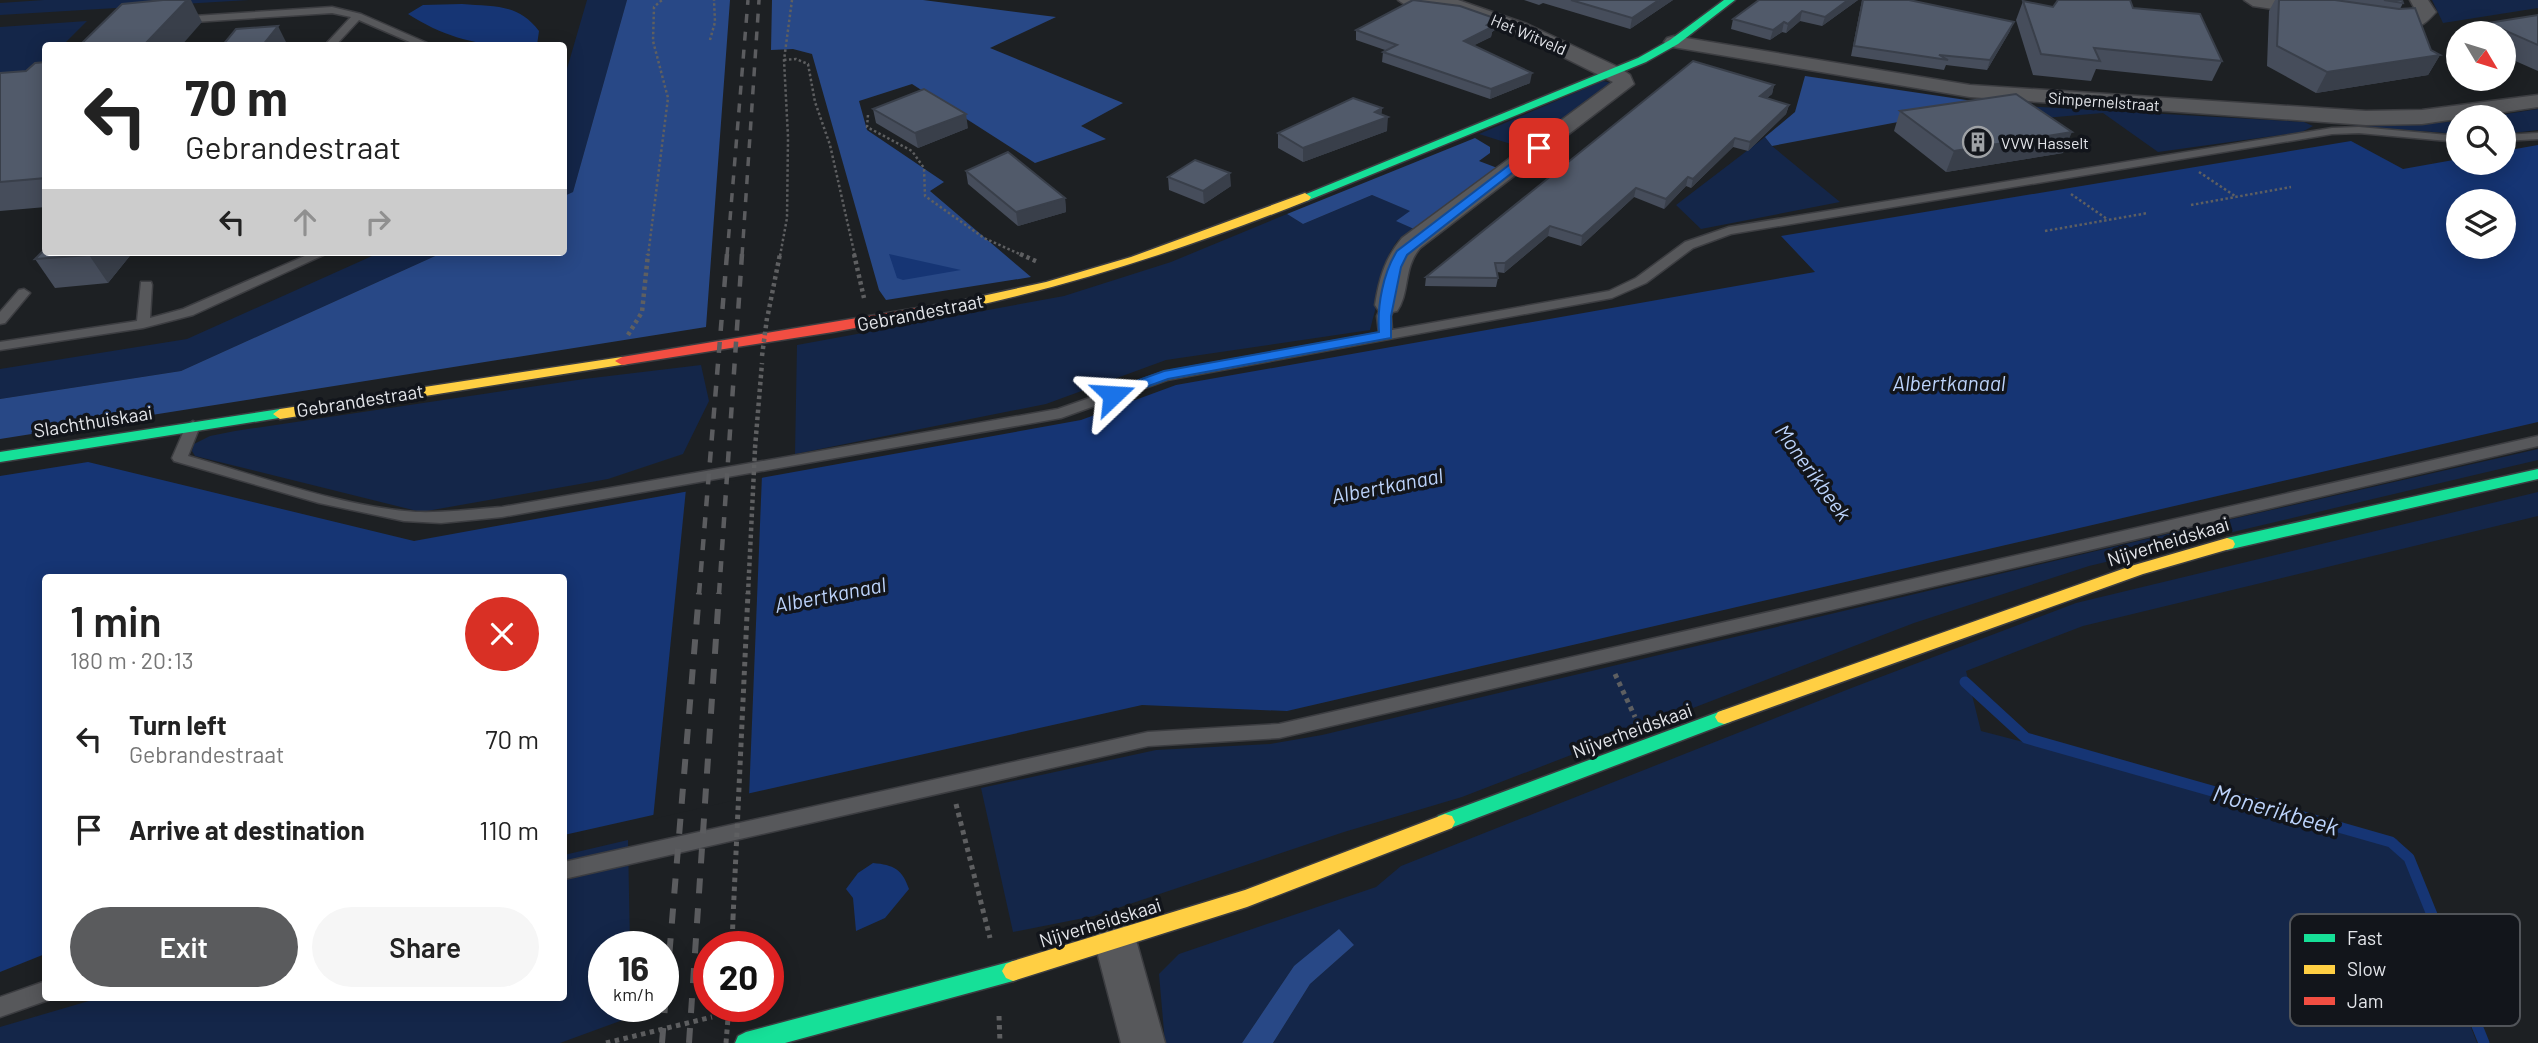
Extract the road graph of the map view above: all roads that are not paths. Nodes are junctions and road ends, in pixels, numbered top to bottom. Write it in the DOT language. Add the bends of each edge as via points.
graph roads {
  1 [pos="1407,0"];
  2 [pos="1730,0"];
  3 [pos="2253,0"];
  4 [pos="2419,0"];
  5 [pos="1442,1"];
  6 [pos="2334,12"];
  7 [pos="266,15"];
  8 [pos="358,16"];
  9 [pos="2361,16"];
  10 [pos="165,21"];
  11 [pos="257,25"];
  12 [pos="334,42"];
  13 [pos="420,42"];
  14 [pos="1674,42"];
  15 [pos="1614,72"];
  16 [pos="2538,102"];
  17 [pos="2538,136"];
  18 [pos="2516,137"];
  19 [pos="2446,138"];
  20 [pos="315,256"];
  21 [pos="146,285"];
  22 [pos="23,293"];
  23 [pos="1388,305"];
  24 [pos="0,320"];
  25 [pos="143,324"];
  26 [pos="1386,335"];
  27 [pos="0,346"];
  28 [pos="193,426"];
  29 [pos="2538,441"];
  30 [pos="0,457"];
  31 [pos="2538,474"];
  32 [pos="567,870"];
  33 [pos="1115,940"];
  34 [pos="42,992"];
  35 [pos="0,1007"];
  36 [pos="746,1043"];
  37 [pos="1143,1043"];
  1 -- 5 [label="street, Het Witveld"];
  2 -- 14 [label="street, Gebrandestraat"];
  3 -- 6 [label="street"];
  4 -- 9 [label="street" via="2426,12 2415,20"];
  5 -- 15 [label="street, Het Witveld" via="1520,28"];
  7 -- 8 [label="lane" via="332,10"];
  7 -- 10 [label="lane"];
  7 -- 11 [label="lane"];
  8 -- 12 [label="lane"];
  8 -- 13 [label="lane"];
  14 -- 15 [label="street, Gebrandestraat"];
  14 -- 16 [label="street, Simpernelstraat" via="2003,94 2366,118 2422,117"];
  15 -- 23 [label="street" via="1624,84 1411,243 1395,267"];
  15 -- 28 [label="street, Gebrandestraat" via="1196,241 1067,282 833,328"];
  17 -- 18 [label="lane"];
  19 -- 26 [label="lane" via="2332,131 1729,231 1677,251 1648,278 1612,294"];
  20 -- 25 [label="lane" via="188,312"];
  21 -- 25 [label="lane"];
  22 -- 24 [label="lane"];
  23 -- 26 [label="lane"];
  25 -- 27 [label="lane"];
  26 -- 28 [label="lane" via="1164,376 1061,414 453,517 406,516 178,458"];
  28 -- 30 [label="street, Slachthuiskaai"];
  29 -- 32 [label="lane" via="1279,731 1148,739"];
  31 -- 33 [label="street, Nijverheidskaai" via="2238,541 2137,570 1647,745 1247,898"];
  33 -- 36 [label="street, Nijverheidskaai"];
  33 -- 37 [label="street"];
  34 -- 35 [label="lane"];
}
